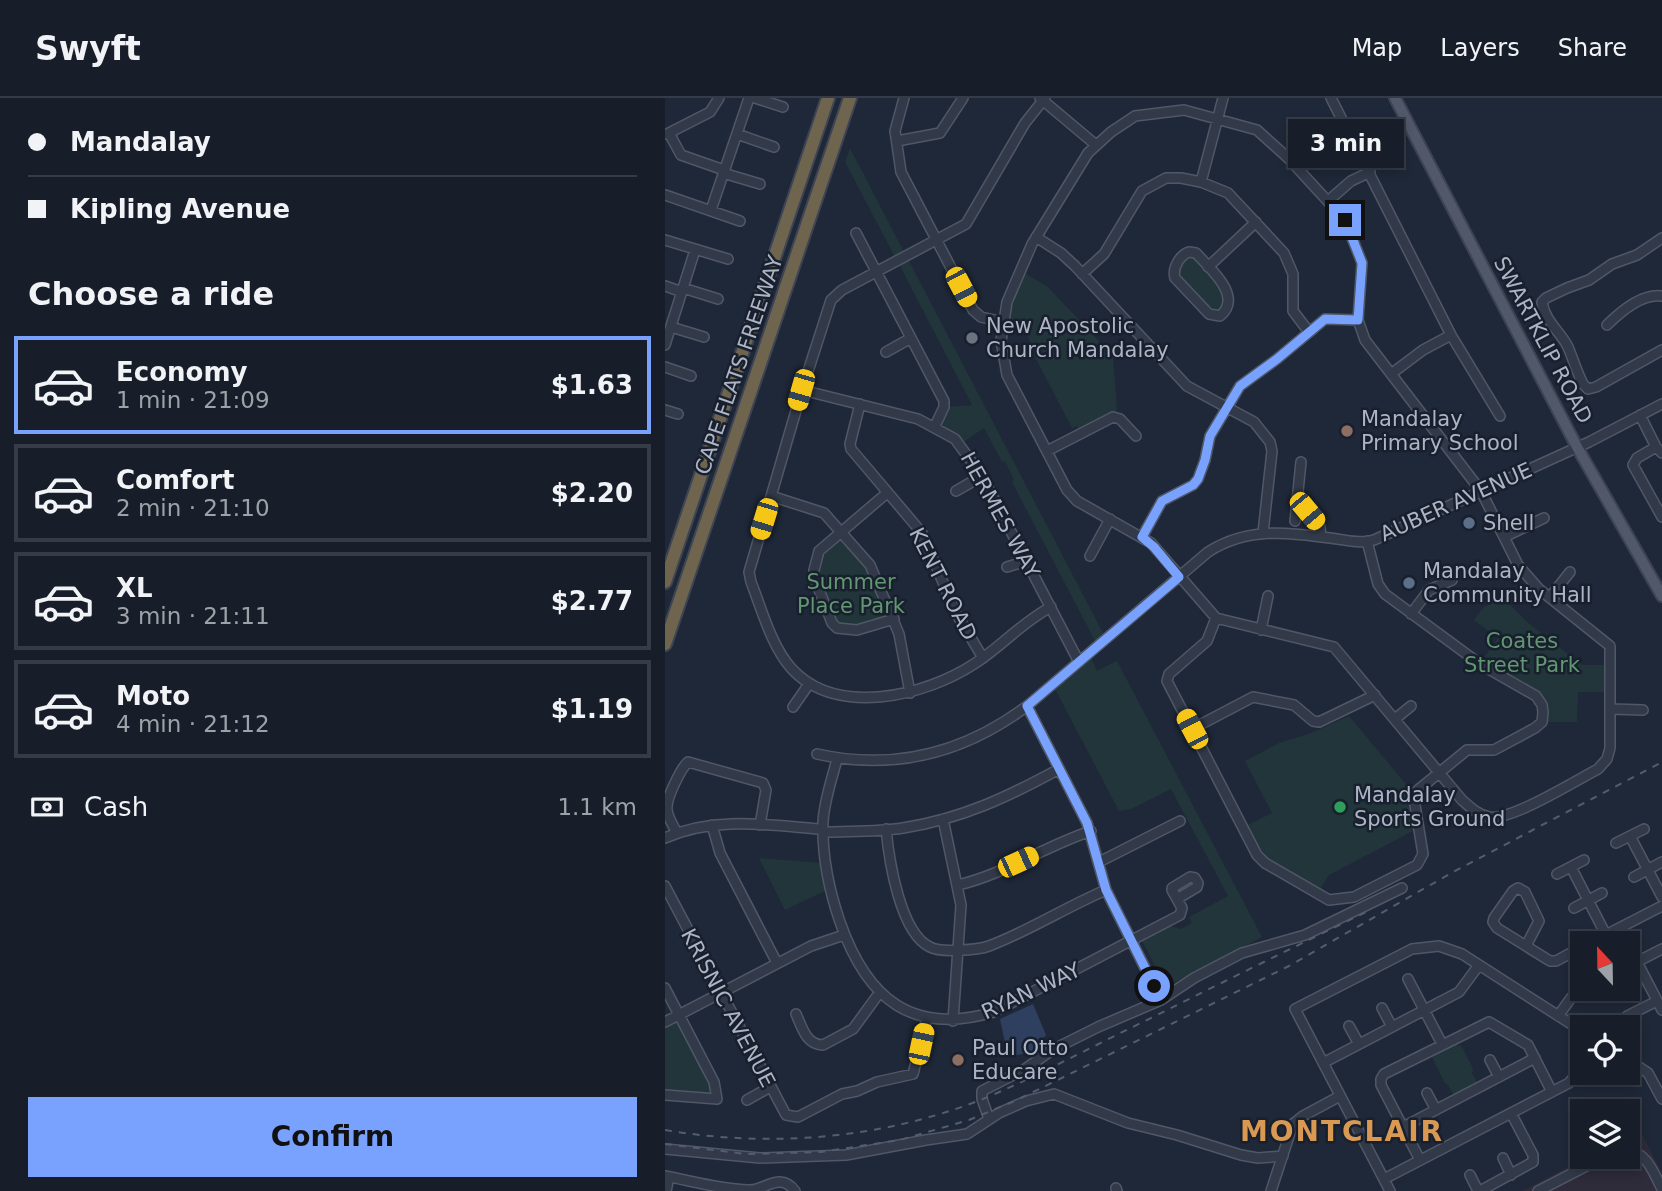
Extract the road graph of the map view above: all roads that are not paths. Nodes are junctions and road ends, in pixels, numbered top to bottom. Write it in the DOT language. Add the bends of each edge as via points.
graph roads {
  1 [pos="719,98"];
  2 [pos="828,98"];
  3 [pos="850,98"];
  4 [pos="904,98"];
  5 [pos="963,98"];
  6 [pos="1223,98"];
  7 [pos="1332,98"];
  8 [pos="1395,98"];
  9 [pos="748,99"];
  10 [pos="1042,99"];
  11 [pos="783,107"];
  12 [pos="1218,118"];
  13 [pos="667,134"];
  14 [pos="737,134"];
  15 [pos="897,141"];
  16 [pos="1096,145"];
  17 [pos="774,147"];
  18 [pos="724,171"];
  19 [pos="1370,172"];
  20 [pos="1201,183"];
  21 [pos="760,184"];
  22 [pos="665,195"];
  23 [pos="1328,201"];
  24 [pos="711,210"];
  25 [pos="740,221"];
  26 [pos="1256,222"];
  27 [pos="856,233"];
  28 [pos="1036,237"];
  29 [pos="1662,238"];
  30 [pos="665,240"];
  31 [pos="937,241"];
  32 [pos="695,250"];
  33 [pos="728,259"];
  34 [pos="1208,267"];
  35 [pos="876,272"];
  36 [pos="1082,274"];
  37 [pos="665,286"];
  38 [pos="683,290"];
  39 [pos="1662,296"];
  40 [pos="718,299"];
  41 [pos="1358,320"];
  42 [pos="1003,322"];
  43 [pos="1607,325"];
  44 [pos="671,327"];
  45 [pos="1309,332"];
  46 [pos="1451,335"];
  47 [pos="704,337"];
  48 [pos="911,338"];
  49 [pos="665,345"];
  50 [pos="1662,350"];
  51 [pos="885,352"];
  52 [pos="665,367"];
  53 [pos="1391,374"];
  54 [pos="691,376"];
  55 [pos="801,390"];
  56 [pos="860,404"];
  57 [pos="1662,404"];
  58 [pos="1226,407"];
  59 [pos="665,410"];
  60 [pos="678,414"];
  61 [pos="1640,415"];
  62 [pos="1500,416"];
  63 [pos="935,426"];
  64 [pos="1136,436"];
  65 [pos="1577,447"];
  66 [pos="1659,450"];
  67 [pos="1047,451"];
  68 [pos="1301,462"];
  69 [pos="982,476"];
  70 [pos="955,491"];
  71 [pos="1481,491"];
  72 [pos="887,493"];
  73 [pos="771,496"];
  74 [pos="1297,499"];
  75 [pos="1662,517"];
  76 [pos="1544,518"];
  77 [pos="1110,519"];
  78 [pos="1295,521"];
  79 [pos="841,532"];
  80 [pos="1263,533"];
  81 [pos="1142,537"];
  82 [pos="1321,537"];
  83 [pos="1504,537"];
  84 [pos="1367,541"];
  85 [pos="1090,556"];
  86 [pos="1026,561"];
  87 [pos="1007,566"];
  88 [pos="1570,572"];
  89 [pos="1179,577"];
  90 [pos="1452,580"];
  91 [pos="665,582"];
  92 [pos="1268,596"];
  93 [pos="1662,596"];
  94 [pos="1550,597"];
  95 [pos="1051,607"];
  96 [pos="1411,614"];
  97 [pos="1216,618"];
  98 [pos="894,619"];
  99 [pos="1261,630"];
  100 [pos="665,644"];
  101 [pos="983,658"];
  102 [pos="1079,662"];
  103 [pos="809,684"];
  104 [pos="910,693"];
  105 [pos="1375,695"];
  106 [pos="1027,706"];
  107 [pos="1411,706"];
  108 [pos="793,707"];
  109 [pos="1611,709"];
  110 [pos="1643,710"];
  111 [pos="1395,719"];
  112 [pos="1192,729"];
  113 [pos="817,754"];
  114 [pos="837,759"];
  115 [pos="1059,769"];
  116 [pos="1439,772"];
  117 [pos="943,819"];
  118 [pos="1180,821"];
  119 [pos="712,825"];
  120 [pos="760,825"];
  121 [pos="1644,828"];
  122 [pos="886,829"];
  123 [pos="823,830"];
  124 [pos="1091,831"];
  125 [pos="677,833"];
  126 [pos="1630,836"];
  127 [pos="665,838"];
  128 [pos="1616,843"];
  129 [pos="1584,860"];
  130 [pos="1099,862"];
  131 [pos="1662,862"];
  132 [pos="1570,867"];
  133 [pos="1648,869"];
  134 [pos="1557,874"];
  135 [pos="1634,877"];
  136 [pos="958,885"];
  137 [pos="665,886"];
  138 [pos="1402,888"];
  139 [pos="1106,890"];
  140 [pos="1602,893"];
  141 [pos="1662,897"];
  142 [pos="1177,899"];
  143 [pos="1588,901"];
  144 [pos="1662,906"];
  145 [pos="1574,908"];
  146 [pos="1604,931"];
  147 [pos="1614,931"];
  148 [pos="844,935"];
  149 [pos="1131,941"];
  150 [pos="1526,946"];
  151 [pos="958,949"];
  152 [pos="1662,949"];
  153 [pos="1570,954"];
  154 [pos="1640,960"];
  155 [pos="777,963"];
  156 [pos="1479,965"];
  157 [pos="1640,968"];
  158 [pos="1408,979"];
  159 [pos="1154,986"];
  160 [pos="665,988"];
  161 [pos="880,992"];
  162 [pos="721,993"];
  163 [pos="1570,999"];
  164 [pos="1660,1005"];
  165 [pos="1382,1008"];
  166 [pos="1425,1010"];
  167 [pos="796,1014"];
  168 [pos="678,1015"];
  169 [pos="1630,1015"];
  170 [pos="1558,1016"];
  171 [pos="927,1018"];
  172 [pos="953,1021"];
  173 [pos="665,1022"];
  174 [pos="1570,1024"];
  175 [pos="1349,1026"];
  176 [pos="1392,1027"];
  177 [pos="1359,1044"];
  178 [pos="1443,1044"];
  179 [pos="1535,1058"];
  180 [pos="1490,1060"];
  181 [pos="1323,1063"];
  182 [pos="1640,1068"];
  183 [pos="1499,1077"];
  184 [pos="1570,1083"];
  185 [pos="770,1087"];
  186 [pos="1552,1092"];
  187 [pos="1427,1093"];
  188 [pos="665,1095"];
  189 [pos="1340,1096"];
  190 [pos="1662,1099"];
  191 [pos="747,1100"];
  192 [pos="1436,1110"];
  193 [pos="1511,1113"];
  194 [pos="989,1119"];
  195 [pos="1403,1126"];
  196 [pos="665,1149"];
  197 [pos="1640,1154"];
  198 [pos="1283,1156"];
  199 [pos="1503,1158"];
  200 [pos="1420,1160"];
  201 [pos="1581,1169"];
  202 [pos="1470,1175"];
  203 [pos="1511,1175"];
  204 [pos="667,1176"];
  205 [pos="1384,1179"];
  206 [pos="703,1187"];
  207 [pos="1662,1189"];
  208 [pos="666,1191"];
  209 [pos="795,1191"];
  210 [pos="1271,1191"];
  211 [pos="1390,1191"];
  212 [pos="1479,1191"];
  213 [pos="1538,1191"];
  1 -- 13 [label="street" via="710,112"];
  2 -- 91 [label="highway, CAPE FLATS FREEWAY"];
  3 -- 100 [label="highway, CAPE FLATS FREEWAY"];
  4 -- 15 [label="street" via="896,124"];
  5 -- 15 [label="street" via="940,134"];
  6 -- 12 [label="street"];
  7 -- 19 [label="street"];
  8 -- 65 [label="main road, SWARTKLIP ROAD"];
  9 -- 11 [label="street"];
  9 -- 14 [label="street"];
  10 -- 16 [label="street"];
  10 -- 31 [label="street" via="966,224"];
  12 -- 16 [label="street" via="1184,110 1142,113"];
  12 -- 20 [label="street"];
  12 -- 23 [label="street" via="1257,130"];
  13 -- 18 [label="street" via="681,155"];
  14 -- 17 [label="street"];
  14 -- 18 [label="street"];
  15 -- 31 [label="street" via="901,172"];
  16 -- 28 [label="street" via="1079,163"];
  18 -- 21 [label="street"];
  18 -- 24 [label="street"];
  19 -- 23 [label="street"];
  19 -- 46 [label="street"];
  20 -- 26 [label="street" via="1226,191"];
  20 -- 36 [label="street" via="1166,178 1142,191 1104,254"];
  22 -- 24 [label="street"];
  23 -- 41 [label="street" via="1346,222 1361,261"];
  24 -- 25 [label="street"];
  26 -- 34 [label="street"];
  26 -- 45 [label="street" via="1286,257 1293,274 1293,312"];
  27 -- 35 [label="street"];
  28 -- 36 [label="street"];
  28 -- 42 [label="street" via="1012,287"];
  29 -- 50 [label="street" via="1542,302 1588,388"];
  30 -- 32 [label="street"];
  31 -- 35 [label="street"];
  31 -- 42 [label="street" via="976,313"];
  32 -- 33 [label="street"];
  32 -- 38 [label="street"];
  34 -- 34 [label="street" via="1227,289 1226,309 1217,317 1174,275 1182,256 1189,252 1196,253"];
  35 -- 48 [label="street"];
  35 -- 55 [label="street" via="831,300"];
  36 -- 58 [label="street" via="1187,386"];
  37 -- 38 [label="street"];
  38 -- 40 [label="street"];
  38 -- 44 [label="street"];
  39 -- 43 [label="street" via="1642,300"];
  41 -- 45 [label="street" via="1326,318"];
  41 -- 53 [label="street" via="1365,340"];
  42 -- 67 [label="street" via="1007,375"];
  44 -- 47 [label="street"];
  44 -- 49 [label="street"];
  45 -- 58 [label="street" via="1241,384"];
  46 -- 53 [label="street"];
  46 -- 62 [label="street"];
  48 -- 51 [label="street"];
  48 -- 63 [label="street" via="944,401"];
  52 -- 54 [label="street"];
  53 -- 71 [label="street"];
  55 -- 56 [label="street, HERMES WAY"];
  55 -- 73 [label="street"];
  56 -- 63 [label="street, HERMES WAY"];
  56 -- 72 [label="street, KENT ROAD" via="851,449"];
  57 -- 61 [label="street, AUBER AVENUE"];
  58 -- 80 [label="street" via="1254,422 1271,446"];
  58 -- 81 [label="street" via="1210,436 1198,479 1162,501"];
  59 -- 60 [label="street"];
  61 -- 65 [label="street, AUBER AVENUE"];
  61 -- 66 [label="street"];
  63 -- 69 [label="street, HERMES WAY" via="955,439"];
  64 -- 67 [label="street" via="1113,417"];
  65 -- 71 [label="street, AUBER AVENUE"];
  65 -- 93 [label="main road, SWARTKLIP ROAD"];
  66 -- 75 [label="street" via="1637,458 1633,465"];
  67 -- 77 [label="street" via="1070,495"];
  68 -- 74 [label="street"];
  69 -- 70 [label="street"];
  69 -- 86 [label="street, HERMES WAY"];
  71 -- 83 [label="street"];
  71 -- 84 [label="street, AUBER AVENUE"];
  72 -- 79 [label="street"];
  72 -- 101 [label="street, KENT ROAD" via="922,533 956,613"];
  73 -- 79 [label="street" via="820,511"];
  73 -- 103 [label="street" via="749,577 780,652"];
  74 -- 78 [label="street"];
  74 -- 82 [label="street" via="1319,525"];
  76 -- 83 [label="street"];
  77 -- 81 [label="street"];
  77 -- 85 [label="street"];
  79 -- 98 [label="street" via="870,565"];
  79 -- 98 [label="street" via="820,550 814,570 832,622 842,630 855,630"];
  80 -- 82 [label="street, AUBER AVENUE"];
  80 -- 89 [label="street, AUBER AVENUE" via="1224,543"];
  81 -- 89 [label="street"];
  82 -- 84 [label="street, AUBER AVENUE"];
  83 -- 94 [label="street" via="1518,565"];
  84 -- 96 [label="street" via="1380,587"];
  86 -- 87 [label="street"];
  86 -- 95 [label="street, HERMES WAY"];
  88 -- 94 [label="street"];
  89 -- 97 [label="street"];
  89 -- 102 [label="street, AUBER AVENUE"];
  90 -- 96 [label="street" via="1429,590"];
  92 -- 99 [label="street"];
  94 -- 109 [label="street" via="1609,644"];
  95 -- 101 [label="street"];
  95 -- 102 [label="street, HERMES WAY"];
  96 -- 116 [label="street" via="1480,664 1536,696 1542,705 1543,719 1535,728 1494,750 1467,750"];
  97 -- 99 [label="street"];
  97 -- 112 [label="street" via="1207,641 1167,677"];
  98 -- 104 [label="street"];
  99 -- 105 [label="street" via="1333,647"];
  101 -- 104 [label="street"];
  102 -- 106 [label="street, AUBER AVENUE"];
  103 -- 104 [label="street" via="855,697"];
  103 -- 108 [label="street"];
  105 -- 111 [label="street"];
  105 -- 112 [label="street" via="1319,722 1294,705 1253,697"];
  106 -- 114 [label="street, AUBER AVENUE" via="975,738 930,754 877,762"];
  106 -- 115 [label="street"];
  107 -- 111 [label="street"];
  109 -- 110 [label="street"];
  109 -- 116 [label="street" via="1610,751 1603,765 1506,816 1476,812"];
  111 -- 116 [label="street"];
  112 -- 116 [label="street" via="1261,860 1329,900 1355,897 1420,863 1423,854 1415,795"];
  113 -- 114 [label="street, AUBER AVENUE"];
  114 -- 123 [label="street, RYAN WAY"];
  115 -- 117 [label="street" via="1012,795"];
  115 -- 124 [label="street"];
  117 -- 122 [label="street"];
  117 -- 136 [label="street"];
  118 -- 130 [label="street"];
  119 -- 120 [label="street"];
  119 -- 125 [label="street"];
  119 -- 155 [label="street" via="720,853"];
  120 -- 123 [label="street"];
  120 -- 125 [label="street" via="763,783 688,762 681,768 667,804"];
  121 -- 126 [label="street"];
  122 -- 123 [label="street"];
  122 -- 151 [label="street" via="894,883 914,930 929,947"];
  123 -- 148 [label="street, RYAN WAY" via="830,891"];
  124 -- 130 [label="street"];
  124 -- 136 [label="street"];
  125 -- 127 [label="street"];
  126 -- 128 [label="street"];
  126 -- 133 [label="street"];
  129 -- 132 [label="street"];
  130 -- 139 [label="street"];
  131 -- 133 [label="street"];
  132 -- 134 [label="street"];
  132 -- 143 [label="street"];
  133 -- 135 [label="street"];
  133 -- 141 [label="street"];
  136 -- 151 [label="street"];
  137 -- 162 [label="street, KRISNIC AVENUE"];
  138 -- 194 [label="street" via="1304,935 1242,953 1154,1004 1052,1050 982,1091"];
  139 -- 149 [label="street"];
  139 -- 151 [label="street" via="988,947"];
  140 -- 143 [label="street"];
  142 -- 149 [label="street, RYAN WAY" via="1180,915"];
  143 -- 145 [label="street"];
  143 -- 146 [label="street"];
  144 -- 147 [label="street"];
  148 -- 155 [label="street"];
  148 -- 161 [label="street, RYAN WAY" via="861,969"];
  149 -- 159 [label="street"];
  149 -- 172 [label="street, RYAN WAY" via="995,1012"];
  150 -- 150 [label="street" via="1539,921 1525,892 1518,888 1493,922"];
  150 -- 153 [label="street" via="1550,961"];
  151 -- 172 [label="street"];
  152 -- 154 [label="street"];
  155 -- 162 [label="street"];
  156 -- 166 [label="street" via="1461,990"];
  156 -- 170 [label="street"];
  156 -- 181 [label="street" via="1451,949 1419,947 1295,1009"];
  157 -- 164 [label="street"];
  158 -- 166 [label="street"];
  160 -- 168 [label="street"];
  161 -- 167 [label="street" via="853,1029 823,1045 810,1041"];
  161 -- 171 [label="street, RYAN WAY"];
  162 -- 168 [label="street"];
  162 -- 185 [label="street, KRISNIC AVENUE"];
  163 -- 170 [label="street"];
  164 -- 169 [label="street"];
  165 -- 176 [label="street"];
  166 -- 176 [label="street"];
  166 -- 178 [label="street"];
  168 -- 173 [label="street"];
  168 -- 188 [label="street" via="714,1082 717,1099"];
  170 -- 174 [label="street"];
  171 -- 172 [label="street, RYAN WAY"];
  171 -- 185 [label="street, KRISNIC AVENUE" via="913,1074 842,1094 792,1117 784,1114"];
  175 -- 177 [label="street"];
  176 -- 177 [label="street"];
  177 -- 181 [label="street"];
  178 -- 179 [label="street" via="1489,1022 1526,1044"];
  178 -- 195 [label="street" via="1381,1077"];
  179 -- 183 [label="street"];
  179 -- 186 [label="street"];
  180 -- 183 [label="street"];
  181 -- 189 [label="street"];
  182 -- 190 [label="street"];
  183 -- 192 [label="street"];
  184 -- 186 [label="street"];
  185 -- 191 [label="street"];
  186 -- 193 [label="street"];
  187 -- 192 [label="street"];
  189 -- 198 [label="street" via="1297,1119"];
  189 -- 205 [label="street"];
  192 -- 195 [label="street"];
  193 -- 200 [label="street"];
  193 -- 203 [label="street" via="1534,1158 1532,1164"];
  194 -- 196 [label="street" via="967,1134 839,1156 760,1158"];
  194 -- 198 [label="street" via="1054,1094 1128,1123 1241,1155"];
  195 -- 200 [label="street"];
  197 -- 207 [label="street"];
  198 -- 210 [label="street"];
  199 -- 203 [label="street"];
  200 -- 205 [label="street"];
  201 -- 213 [label="street"];
  202 -- 212 [label="street"];
  203 -- 212 [label="street"];
  204 -- 206 [label="street"];
  204 -- 208 [label="street"];
  205 -- 211 [label="street"];
  206 -- 209 [label="street" via="751,1190 772,1182 788,1184"];
}
